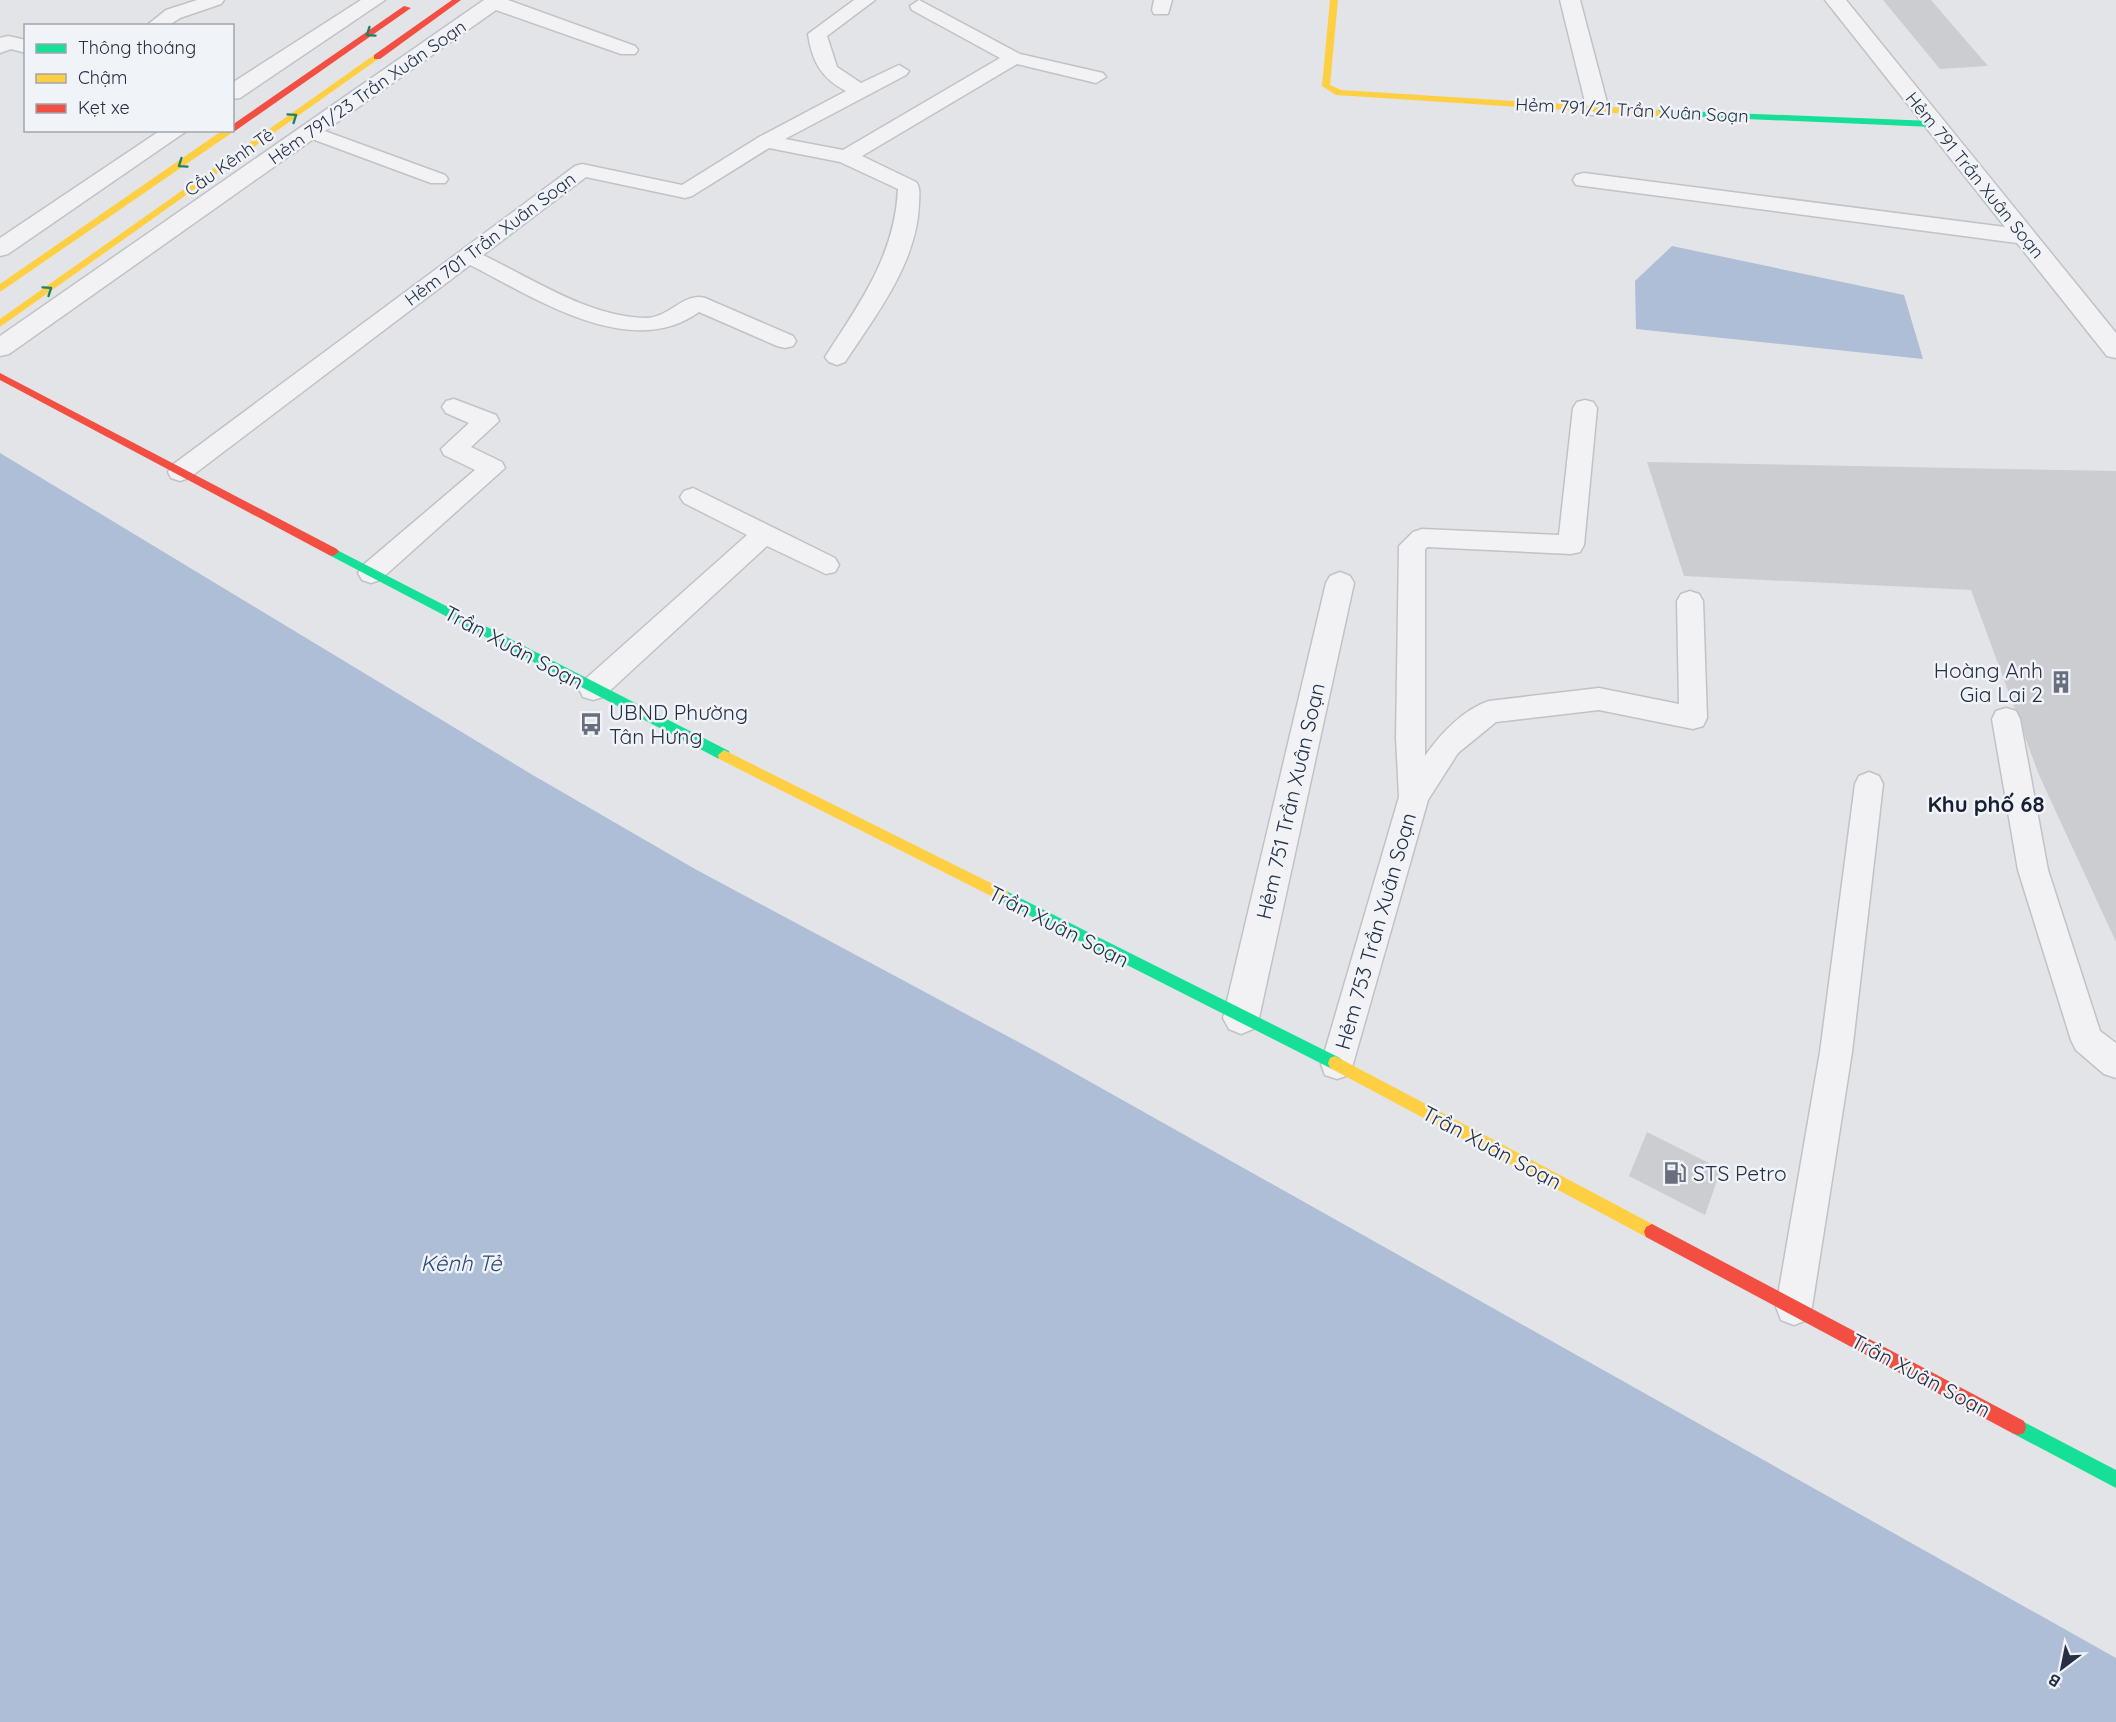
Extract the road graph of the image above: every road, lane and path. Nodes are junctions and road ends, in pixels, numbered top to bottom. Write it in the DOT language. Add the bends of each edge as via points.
graph roads {
  1 [pos="215,0"];
  2 [pos="375,0"];
  3 [pos="419,0"];
  4 [pos="458,0"];
  5 [pos="866,0"];
  6 [pos="1334,0"];
  7 [pos="1570,0"];
  8 [pos="1835,0"];
  9 [pos="495,1"];
  10 [pos="919,6"];
  11 [pos="156,24"];
  12 [pos="24,46"];
  13 [pos="0,47"];
  14 [pos="628,50"];
  15 [pos="1014,58"];
  16 [pos="899,71"];
  17 [pos="1096,77"];
  18 [pos="862,91"];
  19 [pos="234,92"];
  20 [pos="1598,110"];
  21 [pos="1932,124"];
  22 [pos="234,128"];
  23 [pos="174,132"];
  24 [pos="228,132"];
  25 [pos="311,132"];
  26 [pos="766,141"];
  27 [pos="846,157"];
  28 [pos="438,179"];
  29 [pos="1584,180"];
  30 [pos="2026,237"];
  31 [pos="0,249"];
  32 [pos="468,256"];
  33 [pos="0,289"];
  34 [pos="0,324"];
  35 [pos="785,341"];
  36 [pos="0,348"];
  37 [pos="2116,350"];
  38 [pos="837,357"];
  39 [pos="0,376"];
  40 [pos="454,407"];
  41 [pos="1585,408"];
  42 [pos="180,472"];
  43 [pos="693,497"];
  44 [pos="765,533"];
  45 [pos="826,565"];
  46 [pos="371,573"];
  47 [pos="1340,583"];
  48 [pos="1690,601"];
  49 [pos="593,689"];
  50 [pos="2006,719"];
  51 [pos="1869,784"];
  52 [pos="1414,797"];
  53 [pos="1241,1018"];
  54 [pos="2116,1063"];
  55 [pos="1337,1064"];
  56 [pos="1794,1307"];
  57 [pos="2116,1479"];
  1 -- 11 [label="lane" via="166,9"];
  2 -- 19 [label="street"];
  3 -- 22 [label="main road, Cầu Kênh Tẻ, one-way"];
  34 -- 4 [label="main road, Cầu Kênh Tẻ, one-way"];
  5 -- 18 [label="lane" via="817,34 821,58 836,79"];
  6 -- 20 [label="main road, Hẻm 791/21 Trần Xuân Soạn" via="1326,86 1333,91"];
  7 -- 20 [label="street"];
  8 -- 21 [label="street, Hẻm 791 Trần Xuân Soạn"];
  9 -- 14 [label="street"];
  9 -- 25 [label="street, Hẻm 791/23 Trần Xuân Soạn"];
  10 -- 15 [label="lane"];
  12 -- 13 [label="street" via="9,42"];
  15 -- 17 [label="lane"];
  15 -- 27 [label="lane"];
  16 -- 18 [label="lane, Hẻm 701 Trần Xuân Soạn"];
  18 -- 26 [label="lane, Hẻm 701 Trần Xuân Soạn"];
  20 -- 21 [label="main road, Hẻm 791/21 Trần Xuân Soạn"];
  21 -- 30 [label="street, Hẻm 791 Trần Xuân Soạn"];
  23 -- 31 [label="street"];
  24 -- 33 [label="main road, Cầu Kênh Tẻ, one-way"];
  25 -- 28 [label="lane"];
  25 -- 36 [label="street, Hẻm 791/23 Trần Xuân Soạn"];
  26 -- 27 [label="lane"];
  26 -- 32 [label="lane, Hẻm 701 Trần Xuân Soạn" via="685,192 582,170"];
  27 -- 38 [label="lane" via="909,186 910,201 895,265"];
  29 -- 30 [label="street"];
  30 -- 37 [label="street, Hẻm 791 Trần Xuân Soạn"];
  32 -- 35 [label="lane" via="580,308 626,324 668,322 698,303"];
  32 -- 42 [label="lane, Hẻm 701 Trần Xuân Soạn"];
  39 -- 42 [label="main road, Trần Xuân Soạn"];
  40 -- 46 [label="lane" via="487,421 453,449 493,468"];
  41 -- 52 [label="lane, Hẻm 753 Trần Xuân Soạn" via="1571,545 1422,538 1412,546 1410,738"];
  42 -- 46 [label="main road, Trần Xuân Soạn"];
  43 -- 44 [label="lane"];
  44 -- 45 [label="lane"];
  44 -- 49 [label="lane"];
  46 -- 49 [label="main road, Trần Xuân Soạn"];
  47 -- 53 [label="street, Hẻm 751 Trần Xuân Soạn"];
  48 -- 52 [label="lane, Hẻm 753 Trần Xuân Soạn" via="1693,718 1599,699 1488,712 1449,745"];
  49 -- 53 [label="main road, Trần Xuân Soạn"];
  50 -- 54 [label="lane" via="2033,870 2087,1040"];
  51 -- 56 [label="lane" via="1836,1052"];
  52 -- 55 [label="lane, Hẻm 753 Trần Xuân Soạn"];
  53 -- 55 [label="main road, Trần Xuân Soạn"];
  55 -- 56 [label="main road, Trần Xuân Soạn"];
  56 -- 57 [label="main road, Trần Xuân Soạn"];
}
